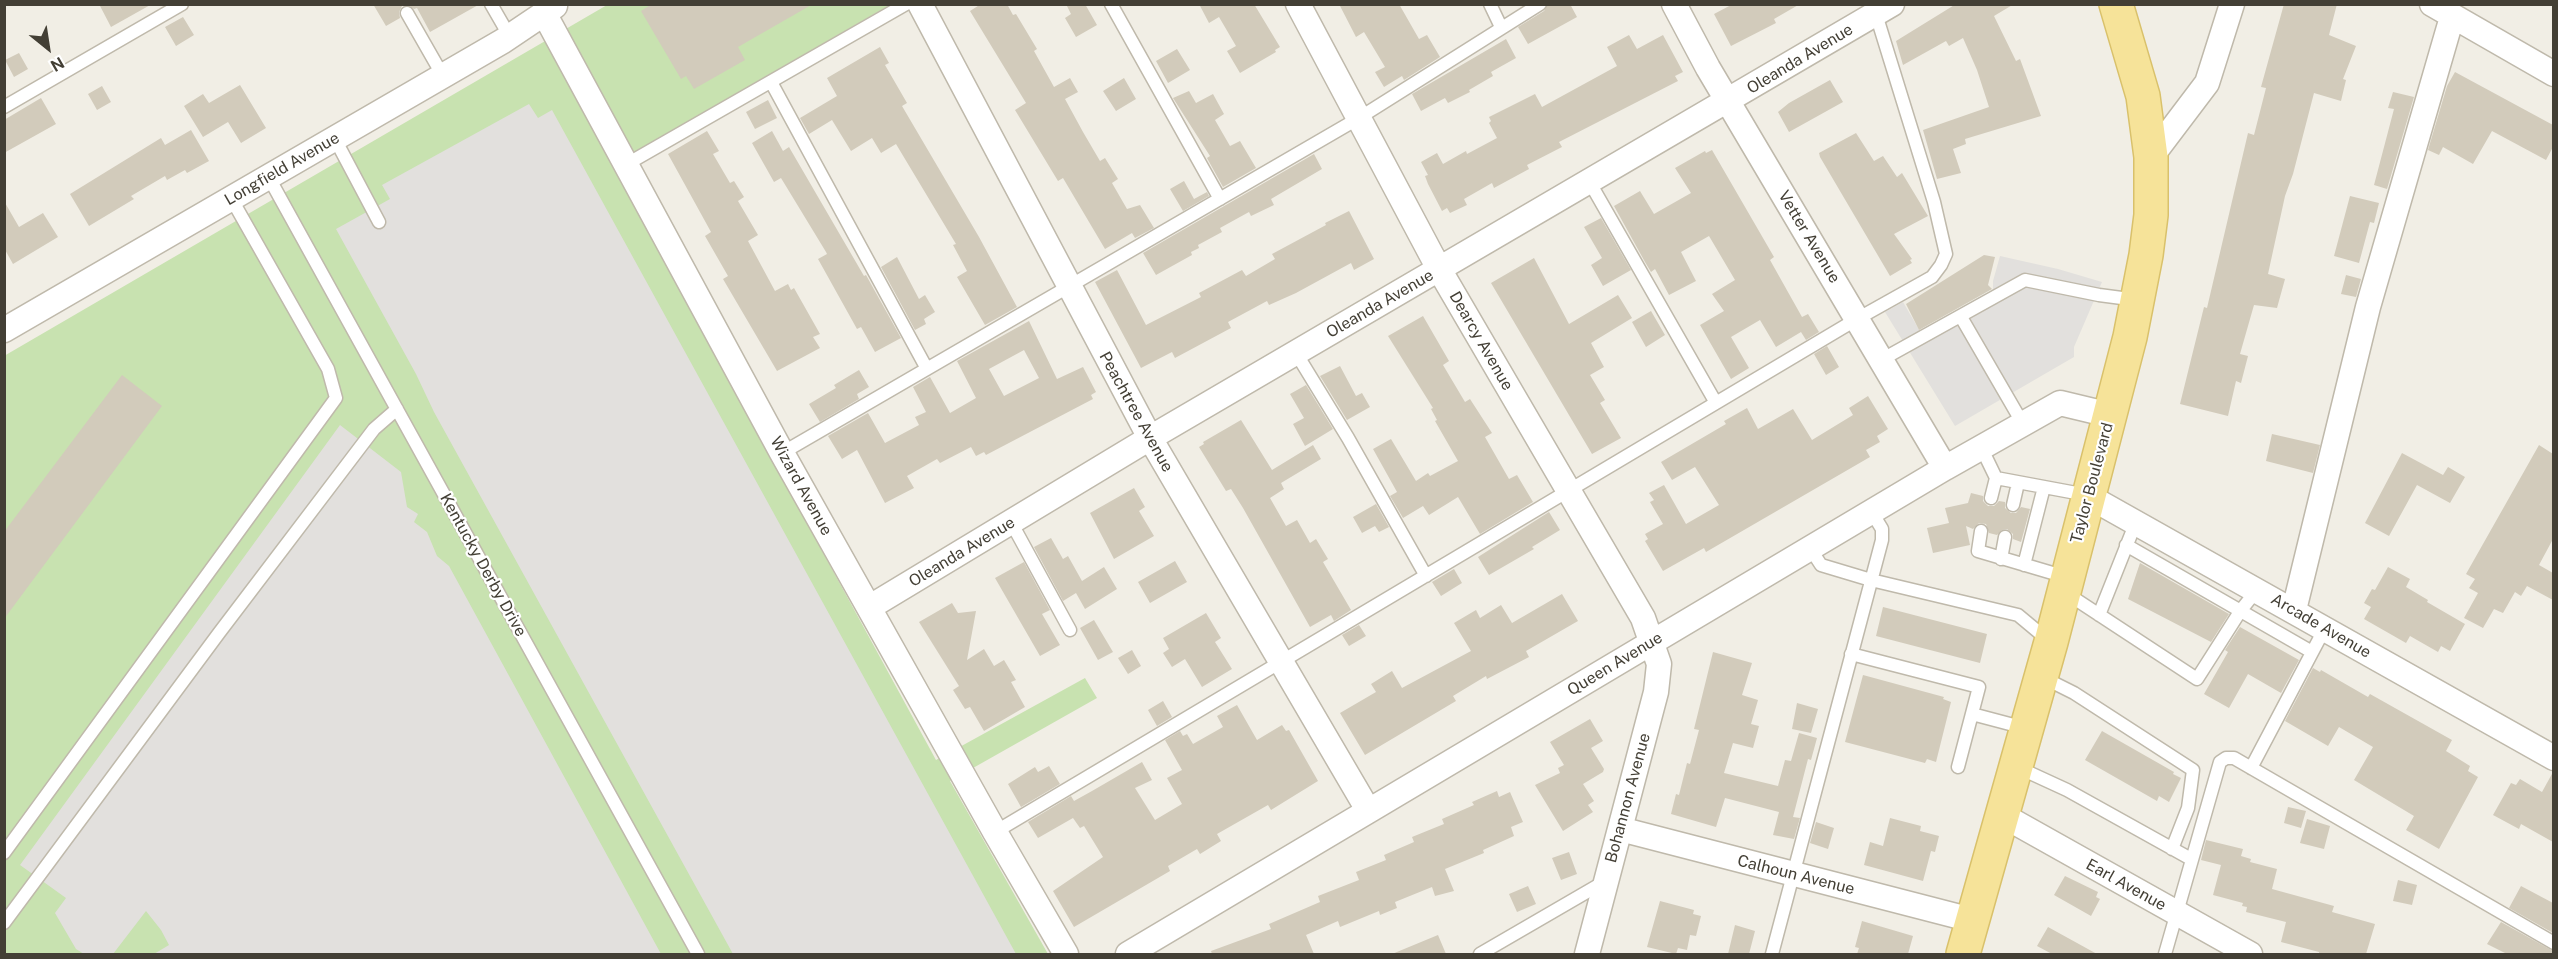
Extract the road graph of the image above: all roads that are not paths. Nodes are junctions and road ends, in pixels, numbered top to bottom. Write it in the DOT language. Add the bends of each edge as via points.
graph roads {
  1 [pos="182,4"];
  2 [pos="491,4"];
  3 [pos="906,4"];
  4 [pos="920,4"];
  5 [pos="1111,4"];
  6 [pos="1298,4"];
  7 [pos="1490,4"];
  8 [pos="1540,4"];
  9 [pos="1674,4"];
  10 [pos="2116,4"];
  11 [pos="2232,4"];
  12 [pos="2432,4"];
  13 [pos="1880,8"];
  14 [pos="550,9"];
  15 [pos="408,14"];
  16 [pos="2452,17"];
  17 [pos="1501,27"];
  18 [pos="510,37"];
  19 [pos="2553,74"];
  20 [pos="443,76"];
  21 [pos="771,82"];
  22 [pos="1729,101"];
  23 [pos="4,107"];
  24 [pos="1359,118"];
  25 [pos="335,139"];
  26 [pos="2151,157"];
  27 [pos="627,164"];
  28 [pos="268,176"];
  29 [pos="1589,181"];
  30 [pos="231,198"];
  31 [pos="1220,199"];
  32 [pos="379,222"];
  33 [pos="1439,269"];
  34 [pos="1069,288"];
  35 [pos="2138,300"];
  36 [pos="1962,317"];
  37 [pos="1857,319"];
  38 [pos="4,330"];
  39 [pos="1296,353"];
  40 [pos="1881,360"];
  41 [pos="927,369"];
  42 [pos="1716,403"];
  43 [pos="398,409"];
  44 [pos="2110,415"];
  45 [pos="2023,424"];
  46 [pos="1150,438"];
  47 [pos="1981,447"];
  48 [pos="782,453"];
  49 [pos="1945,468"];
  50 [pos="1996,478"];
  51 [pos="2018,483"];
  52 [pos="2044,487"];
  53 [pos="1569,491"];
  54 [pos="2088,496"];
  55 [pos="1991,498"];
  56 [pos="2013,505"];
  57 [pos="1872,512"];
  58 [pos="1011,522"];
  59 [pos="2136,522"];
  60 [pos="1982,531"];
  61 [pos="2005,537"];
  62 [pos="2126,545"];
  63 [pos="1810,548"];
  64 [pos="2001,559"];
  65 [pos="2024,565"];
  66 [pos="1426,576"];
  67 [pos="1871,580"];
  68 [pos="2065,584"];
  69 [pos="2257,590"];
  70 [pos="870,607"];
  71 [pos="2241,610"];
  72 [pos="2294,610"];
  73 [pos="2099,615"];
  74 [pos="2325,628"];
  75 [pos="1070,630"];
  76 [pos="1652,642"];
  77 [pos="2051,642"];
  78 [pos="2312,652"];
  79 [pos="1851,654"];
  80 [pos="1281,664"];
  81 [pos="2041,677"];
  82 [pos="1972,714"];
  83 [pos="2026,728"];
  84 [pos="2553,758"];
  85 [pos="2016,766"];
  86 [pos="1958,767"];
  87 [pos="2251,768"];
  88 [pos="1368,810"];
  89 [pos="2002,815"];
  90 [pos="1620,829"];
  91 [pos="995,832"];
  92 [pos="2172,849"];
  93 [pos="4,853"];
  94 [pos="2191,859"];
  95 [pos="1794,875"];
  96 [pos="1605,881"];
  97 [pos="2175,913"];
  98 [pos="1972,920"];
  99 [pos="4,923"];
  100 [pos="2553,943"];
  101 [pos="698,954"];
  102 [pos="1066,954"];
  103 [pos="1128,954"];
  104 [pos="1480,954"];
  105 [pos="1587,954"];
  106 [pos="1772,954"];
  107 [pos="1963,954"];
  108 [pos="2164,954"];
  109 [pos="2250,954"];
  1 -- 23 [label="lane"];
  2 -- 18 [label="lane"];
  3 -- 21 [label="lane"];
  4 -- 34 [label="street, Peachtree Avenue"];
  5 -- 31 [label="lane"];
  6 -- 24 [label="street, Dearcy Avenue"];
  7 -- 17 [label="lane"];
  8 -- 17 [label="lane"];
  9 -- 22 [label="street, Vetter Avenue"];
  10 -- 26 [label="main road, Taylor Boulevard" via="2143,96"];
  11 -- 26 [label="street" via="2207,83"];
  12 -- 16 [label="street"];
  13 -- 22 [label="street, Oleanda Avenue"];
  13 -- 37 [label="lane" via="1946,254 1932,277"];
  14 -- 18 [label="street, Longfield Avenue"];
  14 -- 27 [label="street, Wizard Avenue"];
  15 -- 20 [label="lane"];
  16 -- 19 [label="street"];
  16 -- 72 [label="street" via="2368,307"];
  17 -- 24 [label="lane"];
  18 -- 20 [label="street, Longfield Avenue"];
  20 -- 25 [label="street, Longfield Avenue"];
  21 -- 27 [label="lane"];
  21 -- 41 [label="lane"];
  22 -- 29 [label="street, Oleanda Avenue"];
  22 -- 37 [label="street, Vetter Avenue"];
  24 -- 31 [label="lane"];
  24 -- 33 [label="street, Dearcy Avenue"];
  25 -- 28 [label="street, Longfield Avenue"];
  25 -- 32 [label="lane"];
  26 -- 35 [label="main road, Taylor Boulevard" via="2151,215"];
  27 -- 48 [label="street, Wizard Avenue"];
  28 -- 30 [label="street, Longfield Avenue"];
  28 -- 43 [label="lane, Kentucky Derby Drive"];
  29 -- 33 [label="street, Oleanda Avenue"];
  29 -- 42 [label="lane"];
  30 -- 38 [label="street, Longfield Avenue"];
  30 -- 93 [label="lane" via="327,369 336,398"];
  31 -- 34 [label="lane"];
  33 -- 39 [label="street, Oleanda Avenue"];
  33 -- 53 [label="street, Dearcy Avenue"];
  34 -- 41 [label="lane"];
  34 -- 46 [label="street, Peachtree Avenue"];
  35 -- 36 [label="lane" via="2025,280"];
  35 -- 44 [label="main road, Taylor Boulevard"];
  36 -- 40 [label="lane"];
  36 -- 45 [label="lane"];
  37 -- 40 [label="street, Vetter Avenue"];
  37 -- 42 [label="lane"];
  39 -- 46 [label="street, Oleanda Avenue"];
  39 -- 66 [label="lane"];
  40 -- 49 [label="street, Vetter Avenue"];
  41 -- 48 [label="lane"];
  42 -- 53 [label="lane"];
  43 -- 99 [label="lane" via="374,429"];
  43 -- 101 [label="lane, Kentucky Derby Drive"];
  44 -- 45 [label="street, Queen Avenue" via="2060,403"];
  44 -- 54 [label="main road, Taylor Boulevard"];
  45 -- 47 [label="street, Queen Avenue"];
  46 -- 58 [label="street, Oleanda Avenue"];
  46 -- 80 [label="street, Peachtree Avenue"];
  47 -- 49 [label="street, Queen Avenue"];
  47 -- 50 [label="lane"];
  48 -- 70 [label="street, Wizard Avenue"];
  49 -- 57 [label="street, Queen Avenue"];
  50 -- 51 [label="lane"];
  50 -- 55 [label="lane"];
  51 -- 52 [label="lane"];
  51 -- 56 [label="lane"];
  52 -- 54 [label="lane"];
  52 -- 65 [label="lane"];
  53 -- 66 [label="lane"];
  53 -- 76 [label="street, Dearcy Avenue" via="1643,618"];
  54 -- 59 [label="street, Arcade Avenue"];
  54 -- 68 [label="main road, Taylor Boulevard"];
  57 -- 63 [label="street, Queen Avenue"];
  57 -- 67 [label="lane" via="1882,529 1882,540"];
  58 -- 70 [label="street, Oleanda Avenue"];
  58 -- 75 [label="lane"];
  59 -- 62 [label="lane"];
  59 -- 69 [label="street, Arcade Avenue"];
  60 -- 64 [label="lane" via="1978,551"];
  61 -- 64 [label="lane"];
  62 -- 71 [label="lane"];
  62 -- 73 [label="lane"];
  63 -- 67 [label="lane" via="1821,565"];
  63 -- 76 [label="street, Queen Avenue"];
  64 -- 65 [label="lane"];
  65 -- 68 [label="lane"];
  66 -- 80 [label="lane"];
  67 -- 77 [label="lane" via="2018,615"];
  67 -- 79 [label="lane"];
  68 -- 73 [label="lane"];
  68 -- 77 [label="main road, Taylor Boulevard"];
  69 -- 71 [label="lane"];
  69 -- 72 [label="street, Arcade Avenue"];
  70 -- 91 [label="street, Wizard Avenue"];
  71 -- 73 [label="lane" via="2198,678"];
  71 -- 78 [label="lane"];
  72 -- 74 [label="street, Arcade Avenue"];
  74 -- 78 [label="lane"];
  74 -- 84 [label="street, Arcade Avenue"];
  76 -- 88 [label="street, Queen Avenue"];
  76 -- 90 [label="street, Bohannon Avenue" via="1659,664 1656,692"];
  77 -- 81 [label="main road, Taylor Boulevard"];
  78 -- 87 [label="lane"];
  79 -- 82 [label="lane" via="1979,687"];
  79 -- 95 [label="lane"];
  80 -- 88 [label="street, Peachtree Avenue"];
  80 -- 91 [label="lane"];
  81 -- 83 [label="main road, Taylor Boulevard"];
  81 -- 92 [label="lane" via="2074,693 2193,770 2188,808"];
  82 -- 83 [label="lane"];
  82 -- 86 [label="lane"];
  83 -- 85 [label="main road, Taylor Boulevard"];
  85 -- 89 [label="main road, Taylor Boulevard"];
  85 -- 92 [label="lane"];
  87 -- 94 [label="lane" via="2234,758 2220,762"];
  87 -- 100 [label="lane"];
  88 -- 103 [label="street, Queen Avenue"];
  89 -- 97 [label="street, Earl Avenue"];
  89 -- 98 [label="main road, Taylor Boulevard"];
  90 -- 95 [label="street, Calhoun Avenue"];
  90 -- 96 [label="street, Bohannon Avenue"];
  91 -- 102 [label="street, Wizard Avenue"];
  92 -- 94 [label="lane"];
  94 -- 97 [label="lane"];
  95 -- 98 [label="street, Calhoun Avenue"];
  95 -- 106 [label="lane"];
  96 -- 104 [label="lane"];
  96 -- 105 [label="street, Bohannon Avenue"];
  97 -- 108 [label="lane"];
  97 -- 109 [label="street, Earl Avenue"];
  98 -- 107 [label="main road, Taylor Boulevard"];
}
